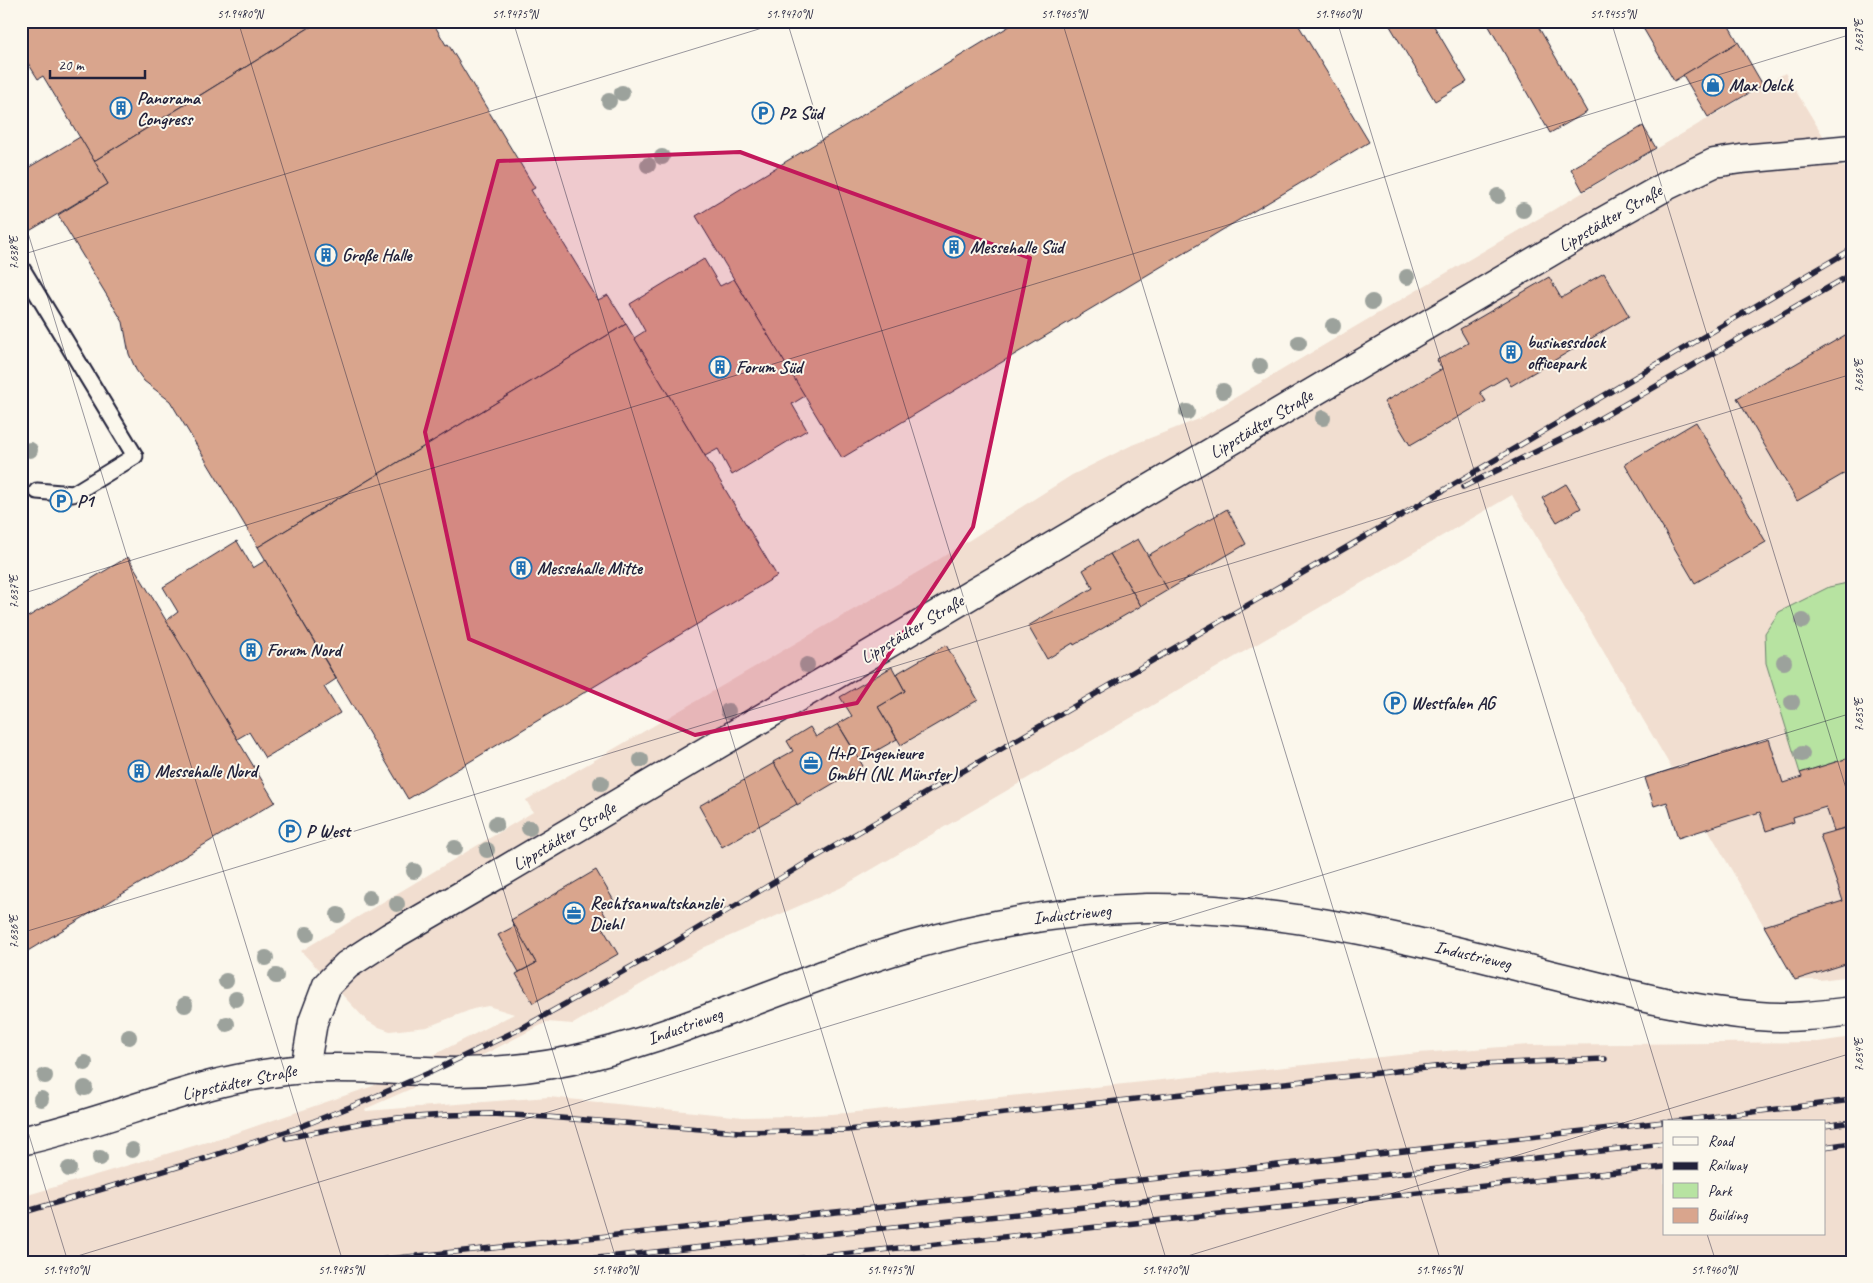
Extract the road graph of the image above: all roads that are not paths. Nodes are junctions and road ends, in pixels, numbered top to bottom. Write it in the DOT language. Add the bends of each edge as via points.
graph roads {
  1 [pos="1852,149"];
  2 [pos="21,267"];
  3 [pos="37,491"];
  4 [pos="1852,1011"];
  5 [pos="305,1069"];
  6 [pos="21,1141"];
  1 -- 5 [label="street, Lippstädter Straße" via="1714,164 1668,185 390,937 347,965 327,985 313,1022"];
  2 -- 3 [label="lane" via="136,456 73,494"];
  4 -- 5 [label="street, Industrieweg" via="1798,1017 1715,1010 1311,920 1228,911 1151,908 1050,915 904,947 660,1036 564,1062 488,1071"];
  5 -- 6 [label="street, Lippstädter Straße" via="217,1083"];
}
